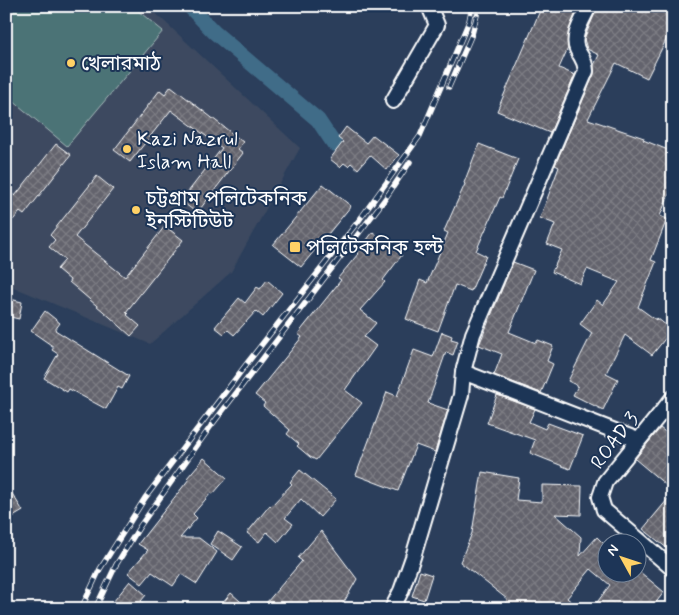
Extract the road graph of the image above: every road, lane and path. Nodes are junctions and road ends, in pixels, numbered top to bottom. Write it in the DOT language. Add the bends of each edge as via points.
graph roads {
  1 [pos="428,6"];
  2 [pos="590,6"];
  3 [pos="393,101"];
  4 [pos="463,372"];
  5 [pos="673,398"];
  6 [pos="638,440"];
  7 [pos="673,569"];
  8 [pos="392,609"];
  1 -- 3 [label="street" via="437,25"];
  2 -- 4 [label="street" via="576,38 576,47 586,62 586,71 473,334"];
  4 -- 6 [label="street"];
  4 -- 8 [label="street" via="461,395 413,556"];
  5 -- 6 [label="street, ROAD 3"];
  6 -- 7 [label="street, ROAD 3" via="606,482 600,498 604,510"];
}
